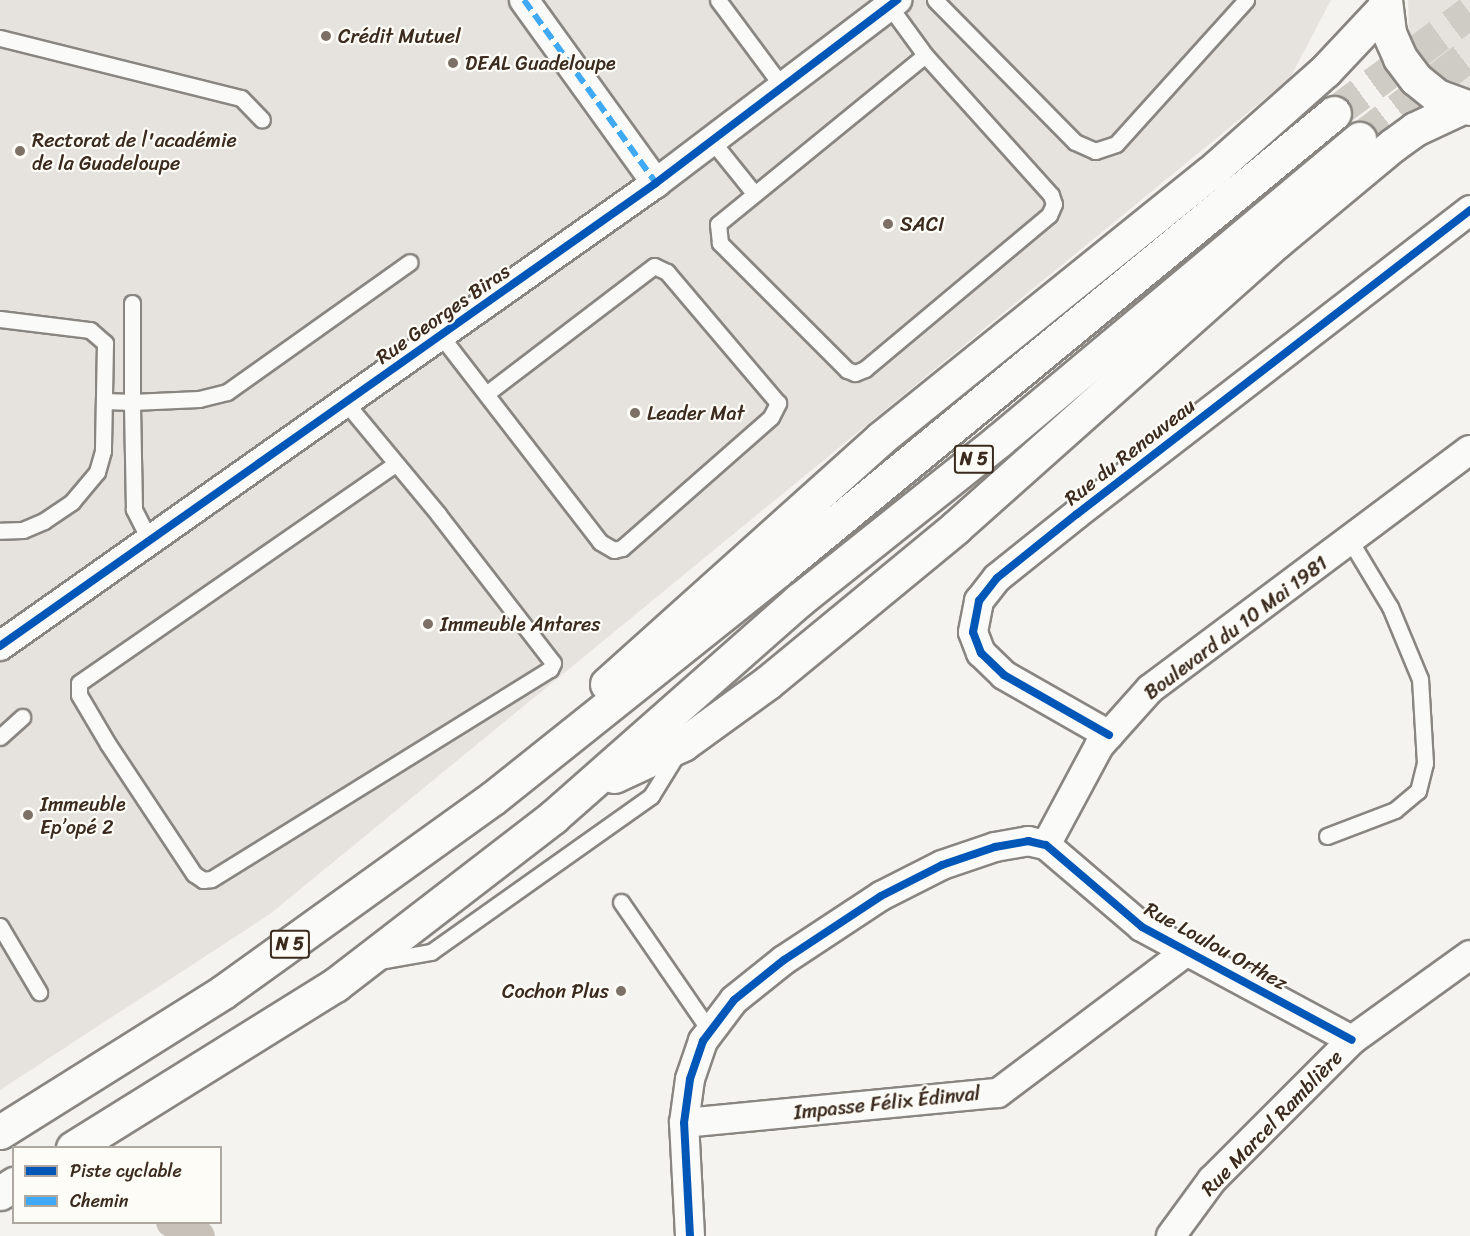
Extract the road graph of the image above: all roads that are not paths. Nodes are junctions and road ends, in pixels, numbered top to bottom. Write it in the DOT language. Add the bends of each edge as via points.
graph roads {
  1 [pos="524,0"];
  2 [pos="718,0"];
  3 [pos="935,0"];
  4 [pos="1246,0"];
  5 [pos="1385,3"];
  6 [pos="894,4"];
  7 [pos="0,38"];
  8 [pos="925,55"];
  9 [pos="784,89"];
  10 [pos="1466,107"];
  11 [pos="1334,113"];
  12 [pos="262,120"];
  13 [pos="1359,139"];
  14 [pos="712,141"];
  15 [pos="656,183"];
  16 [pos="753,192"];
  17 [pos="1470,210"];
  18 [pos="410,262"];
  19 [pos="132,303"];
  20 [pos="0,319"];
  21 [pos="441,336"];
  22 [pos="486,394"];
  23 [pos="104,401"];
  24 [pos="132,402"];
  25 [pos="346,403"];
  26 [pos="1470,450"];
  27 [pos="395,464"];
  28 [pos="0,531"];
  29 [pos="150,541"];
  30 [pos="1351,542"];
  31 [pos="0,646"];
  32 [pos="22,717"];
  33 [pos="1109,735"];
  34 [pos="0,737"];
  35 [pos="567,738"];
  36 [pos="683,744"];
  37 [pos="593,783"];
  38 [pos="1327,836"];
  39 [pos="1046,845"];
  40 [pos="621,902"];
  41 [pos="0,926"];
  42 [pos="1187,951"];
  43 [pos="1470,955"];
  44 [pos="364,963"];
  45 [pos="39,992"];
  46 [pos="711,1031"];
  47 [pos="1352,1040"];
  48 [pos="684,1123"];
  49 [pos="0,1132"];
  50 [pos="76,1146"];
  51 [pos="690,1236"];
  52 [pos="1171,1236"];
  1 -- 15 [label="street"];
  2 -- 9 [label="lane"];
  3 -- 4 [label="lane" via="1075,142 1095,152 1116,144"];
  5 -- 10 [label="main road" via="1392,41 1416,79 1437,96"];
  5 -- 35 [label="main road" via="1325,71 1210,173 881,438 648,643 593,699"];
  6 -- 8 [label="lane"];
  6 -- 9 [label="street, Rue Georges Biras"];
  7 -- 12 [label="lane" via="241,98"];
  8 -- 16 [label="lane"];
  8 -- 16 [label="lane" via="1051,195 1053,204 1048,215 861,372 847,370 720,243 717,224"];
  9 -- 14 [label="street, Rue Georges Biras"];
  10 -- 36 [label="main road" via="1415,129 1384,153 1276,242 956,527 767,682"];
  11 -- 35 [label="main road, N 5" via="777,571"];
  13 -- 37 [label="main road, N 5" via="1007,433 799,600"];
  14 -- 15 [label="street, Rue Georges Biras"];
  14 -- 16 [label="lane"];
  15 -- 21 [label="street, Rue Georges Biras"];
  17 -- 33 [label="street, Rue du Renouveau" via="997,578 980,601 973,632 981,653 1004,675"];
  18 -- 24 [label="lane" via="227,392 199,399"];
  19 -- 24 [label="lane"];
  20 -- 23 [label="lane" via="98,333 105,343"];
  21 -- 22 [label="lane"];
  21 -- 25 [label="street, Rue Georges Biras"];
  22 -- 22 [label="lane" via="600,542 614,550 622,548 771,417 778,403 667,272 654,266"];
  23 -- 24 [label="lane"];
  23 -- 28 [label="lane" via="101,461 87,487 31,528"];
  24 -- 29 [label="lane" via="134,509"];
  25 -- 27 [label="lane"];
  25 -- 29 [label="street, Rue Georges Biras"];
  26 -- 30 [label="street, Boulevard du 10 Mai 1981"];
  27 -- 27 [label="lane" via="79,683 78,695 108,744 194,874 203,880 211,879 540,675 553,663"];
  29 -- 31 [label="street, Rue Georges Biras"];
  30 -- 33 [label="street, Boulevard du 10 Mai 1981" via="1150,689"];
  30 -- 38 [label="lane" via="1390,607 1420,679 1426,738 1418,791 1374,820"];
  32 -- 34 [label="lane"];
  33 -- 39 [label="street, Boulevard du 10 Mai 1981" via="1099,746"];
  35 -- 49 [label="main road, N 5" via="494,798 222,992"];
  36 -- 37 [label="main road" via="645,764"];
  36 -- 44 [label="lane" via="651,795 430,952"];
  37 -- 44 [label="main road, N 5"];
  39 -- 42 [label="street, Rue Loulou Orthez" via="1142,927"];
  39 -- 46 [label="street" via="1028,841 994,847 942,865 881,896 784,960 734,1000"];
  40 -- 46 [label="lane"];
  41 -- 45 [label="lane"];
  42 -- 47 [label="street, Rue Loulou Orthez"];
  42 -- 48 [label="street, Impasse Félix Édinval" via="998,1093"];
  43 -- 47 [label="street, Rue Marcel Ramblière"];
  44 -- 50 [label="main road, N 5" via="335,985"];
  46 -- 48 [label="street" via="690,1079"];
  47 -- 52 [label="street, Rue Marcel Ramblière" via="1212,1180"];
  48 -- 51 [label="street"];
}
